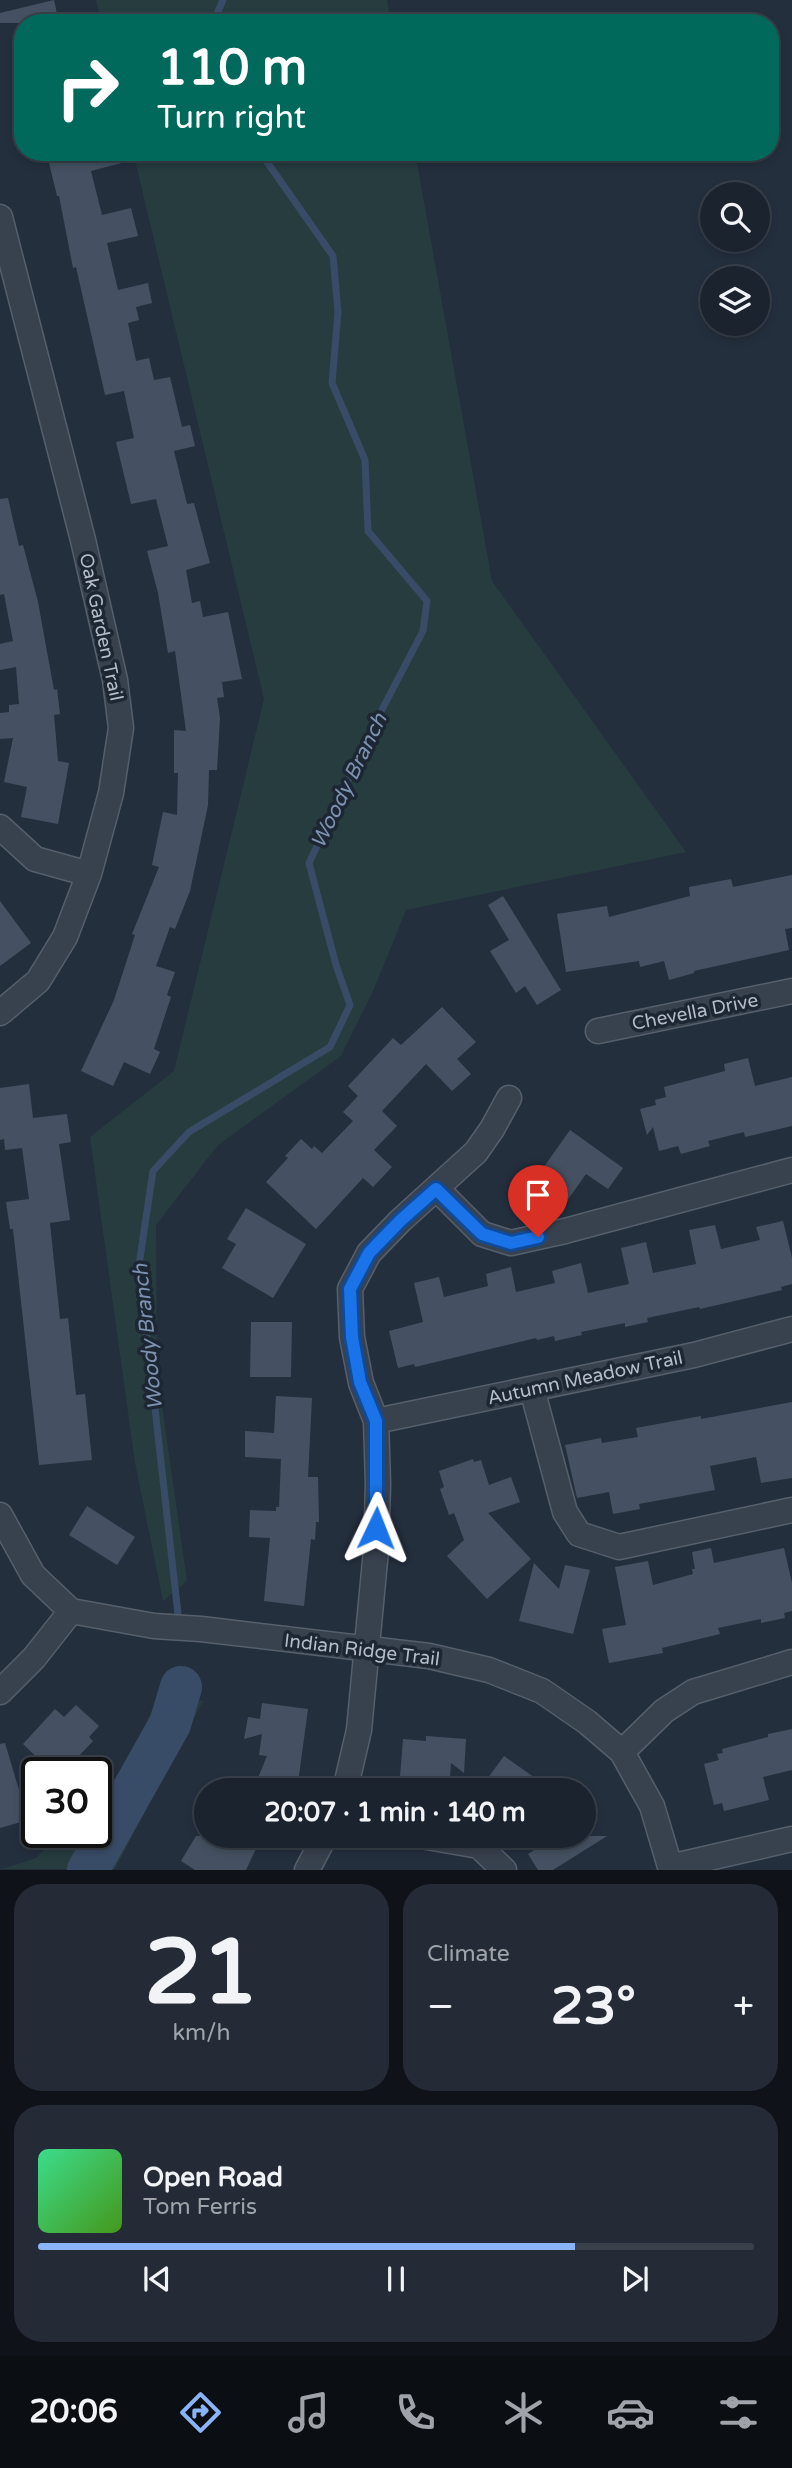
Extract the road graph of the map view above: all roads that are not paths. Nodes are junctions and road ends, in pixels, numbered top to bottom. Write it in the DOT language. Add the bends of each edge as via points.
graph roads {
  1 [pos="0,218"];
  2 [pos="0,827"];
  3 [pos="89,874"];
  4 [pos="792,991"];
  5 [pos="0,1013"];
  6 [pos="598,1031"];
  7 [pos="509,1098"];
  8 [pos="792,1170"];
  9 [pos="436,1189"];
  10 [pos="792,1329"];
  11 [pos="531,1389"];
  12 [pos="376,1421"];
  13 [pos="792,1510"];
  14 [pos="0,1516"];
  15 [pos="71,1611"];
  16 [pos="367,1650"];
  17 [pos="792,1662"];
  18 [pos="0,1692"];
  19 [pos="622,1752"];
  20 [pos="348,1778"];
  21 [pos="792,1839"];
  22 [pos="319,1848"];
  23 [pos="481,1848"];
  24 [pos="670,1868"];
  25 [pos="307,1870"];
  26 [pos="504,1870"];
  1 -- 3 [label="street, Oak Garden Trail" via="115,680 121,728 111,793"];
  2 -- 3 [label="street" via="35,859"];
  3 -- 5 [label="street, Oak Garden Trail" via="65,937 38,981"];
  4 -- 6 [label="street, Chevella Drive"];
  7 -- 9 [label="street" via="475,1152"];
  8 -- 9 [label="street" via="511,1243 482,1234"];
  9 -- 12 [label="street" via="369,1253 350,1289 360,1382"];
  10 -- 11 [label="street, Autumn Meadow Trail"];
  11 -- 12 [label="street, Autumn Meadow Trail"];
  11 -- 13 [label="street" via="565,1512 579,1534 619,1547"];
  12 -- 16 [label="street" via="376,1550"];
  14 -- 15 [label="street" via="33,1575"];
  15 -- 16 [label="street, Indian Ridge Trail" via="154,1626"];
  15 -- 18 [label="street"];
  16 -- 19 [label="street, Indian Ridge Trail" via="429,1656 489,1670 542,1691"];
  16 -- 20 [label="street" via="359,1730"];
  17 -- 19 [label="street" via="693,1692 664,1710"];
  19 -- 24 [label="street, Indian Ridge Trail" via="652,1805"];
  21 -- 24 [label="street"];
  22 -- 25 [label="street"];
  23 -- 26 [label="street"];
}
